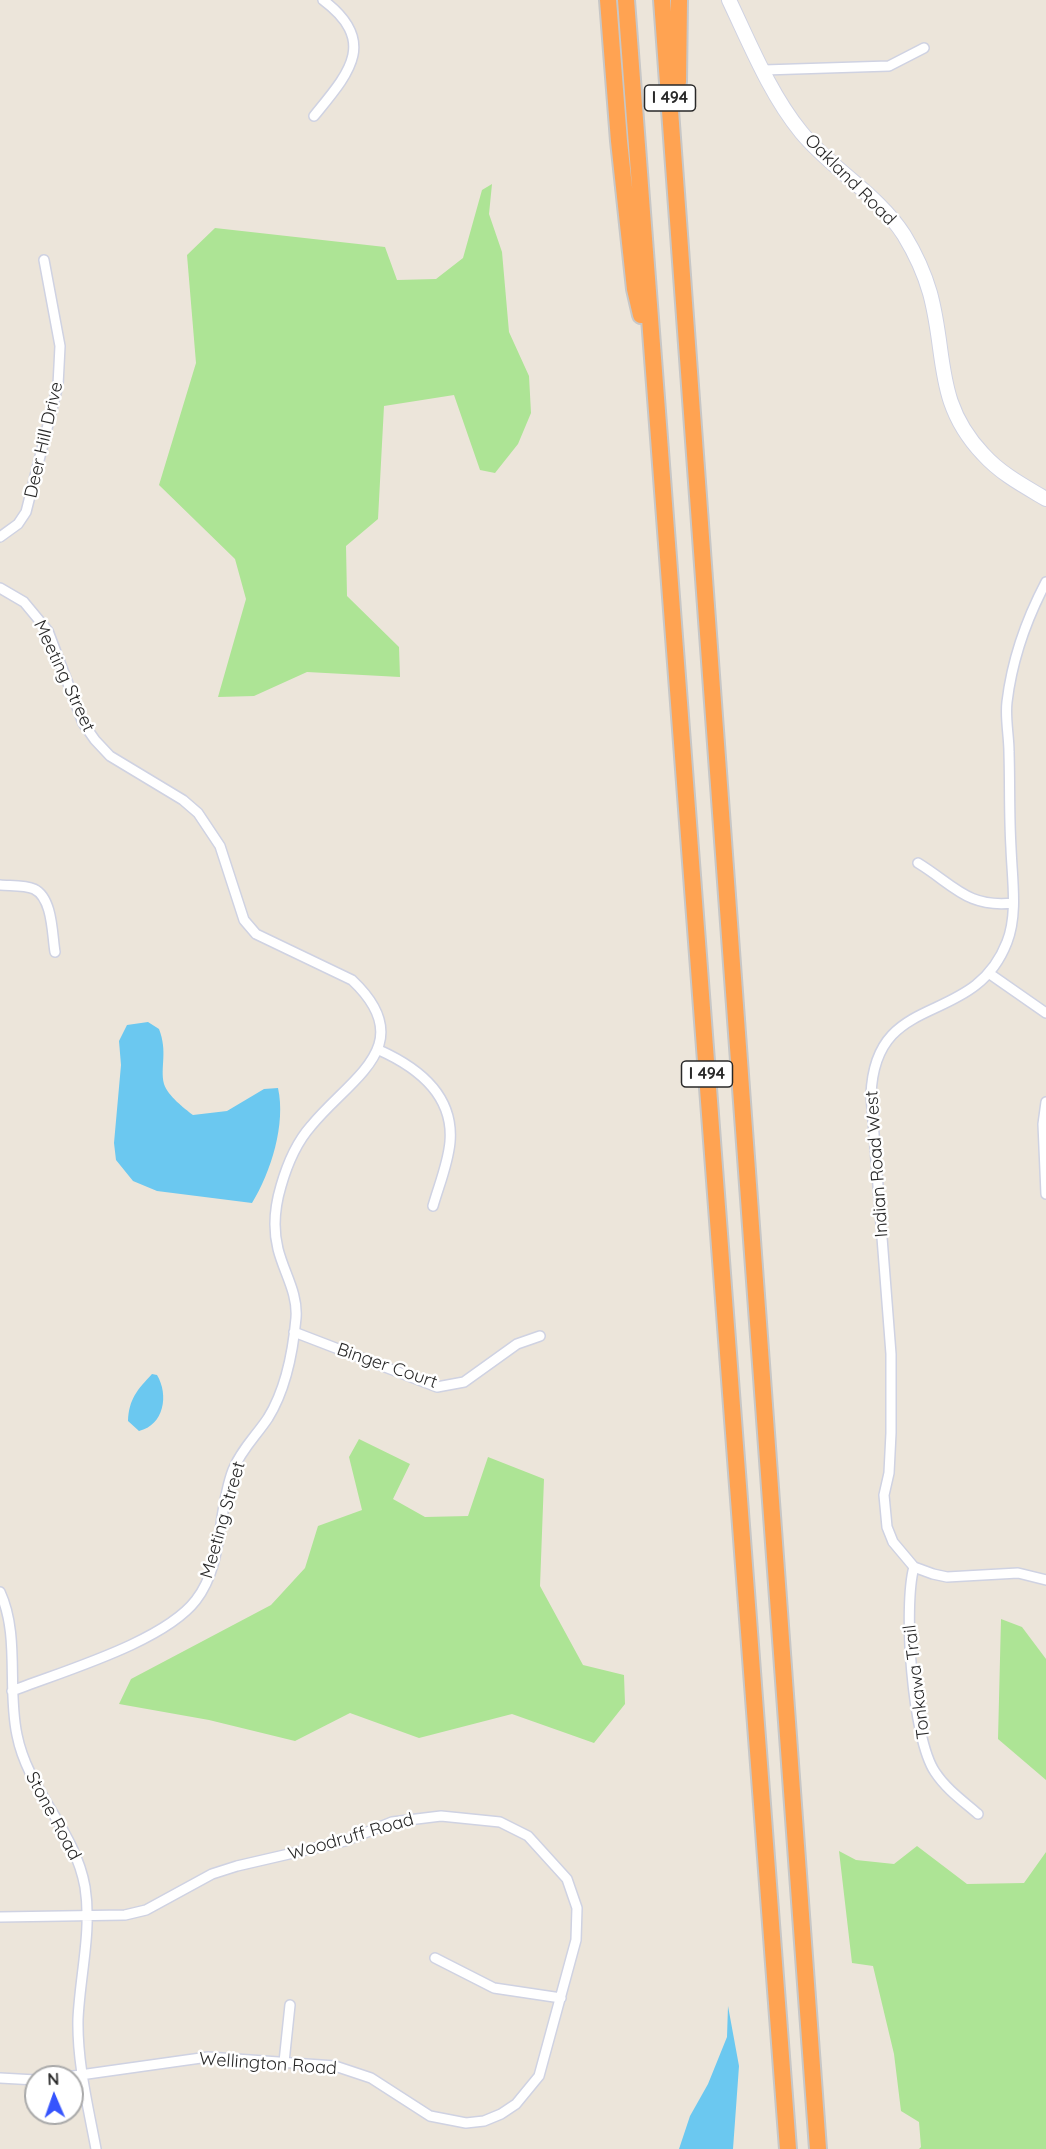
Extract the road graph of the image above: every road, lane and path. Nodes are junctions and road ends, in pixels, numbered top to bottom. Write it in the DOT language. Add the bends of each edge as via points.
graph roads {
  1 [pos="323,0"];
  2 [pos="608,0"];
  3 [pos="626,0"];
  4 [pos="662,0"];
  5 [pos="679,0"];
  6 [pos="729,0"];
  7 [pos="924,48"];
  8 [pos="764,70"];
  9 [pos="314,116"];
  10 [pos="677,197"];
  11 [pos="44,260"];
  12 [pos="651,363"];
  13 [pos="1046,499"];
  14 [pos="0,537"];
  15 [pos="1046,582"];
  16 [pos="0,588"];
  17 [pos="918,863"];
  18 [pos="0,885"];
  19 [pos="1012,903"];
  20 [pos="55,952"];
  21 [pos="990,974"];
  22 [pos="1046,1014"];
  23 [pos="379,1050"];
  24 [pos="1046,1102"];
  25 [pos="1046,1194"];
  26 [pos="433,1206"];
  27 [pos="294,1332"];
  28 [pos="540,1336"];
  29 [pos="914,1567"];
  30 [pos="1046,1580"];
  31 [pos="0,1592"];
  32 [pos="12,1691"];
  33 [pos="978,1814"];
  34 [pos="0,1917"];
  35 [pos="87,1917"];
  36 [pos="435,1958"];
  37 [pos="561,1998"];
  38 [pos="290,2005"];
  39 [pos="284,2062"];
  40 [pos="82,2065"];
  41 [pos="84,2074"];
  42 [pos="0,2078"];
  43 [pos="24,2079"];
  44 [pos="84,2080"];
  45 [pos="96,2149"];
  46 [pos="788,2149"];
  47 [pos="818,2149"];
  1 -- 9 [label="street" via="345,19 351,31 354,57 342,81"];
  2 -- 12 [label="highway" via="635,289"];
  3 -- 12 [label="highway, I 494" via="644,217"];
  4 -- 10 [label="highway, I 494"];
  5 -- 10 [label="highway"];
  6 -- 8 [label="street, Oakland Road"];
  7 -- 8 [label="street" via="890,66"];
  8 -- 13 [label="street, Oakland Road" via="801,132 886,214 913,251 931,295 945,388 966,431 995,466"];
  10 -- 47 [label="highway, I 494"];
  11 -- 14 [label="street, Deer Hill Drive" via="60,346 58,386 27,512"];
  12 -- 46 [label="highway, I 494"];
  15 -- 19 [label="street, Indian Road West" via="1016,653 1007,705"];
  16 -- 23 [label="street, Meeting Street" via="24,602 48,631 83,723 95,740 110,756 198,813 220,846 244,920 256,934 351,980 364,992 378,1023"];
  17 -- 19 [label="street" via="969,899 982,904"];
  18 -- 20 [label="street" via="34,889 41,894 49,911"];
  19 -- 21 [label="street, Indian Road West" via="1008,940"];
  21 -- 22 [label="street"];
  21 -- 29 [label="street, Indian Road West" via="964,995 903,1024 883,1045 872,1072 893,1393 884,1513 893,1542"];
  23 -- 26 [label="street" via="423,1074 446,1113 450,1142"];
  23 -- 27 [label="street, Meeting Street" via="372,1063 309,1127 281,1187 276,1234 295,1300"];
  24 -- 25 [label="street"];
  27 -- 28 [label="street, Binger Court" via="437,1387 464,1382 517,1344"];
  27 -- 32 [label="street, Meeting Street" via="279,1398 233,1470 214,1559 198,1598 185,1614 151,1636"];
  29 -- 30 [label="street" via="947,1577 1018,1573"];
  29 -- 33 [label="street, Tonkawa Trail" via="908,1592 920,1732 934,1771 948,1789"];
  31 -- 32 [label="street, Stone Road" via="9,1617"];
  32 -- 35 [label="street, Stone Road" via="23,1759 76,1855 85,1888"];
  34 -- 35 [label="street, Woodruff Road"];
  35 -- 37 [label="street, Woodruff Road" via="146,1910 212,1874 345,1841 392,1822 441,1816 500,1822 528,1836 558,1866 573,1893 579,1924"];
  35 -- 40 [label="street, Stone Road" via="78,2019"];
  36 -- 37 [label="street" via="494,1988"];
  37 -- 39 [label="street, Wellington Road" via="539,2076 516,2104 484,2121 466,2124 430,2116 354,2071"];
  38 -- 39 [label="street"];
  39 -- 41 [label="street, Wellington Road" via="208,2057"];
  42 -- 43 [label="street"];
  44 -- 45 [label="street, Stone Road"];
}
